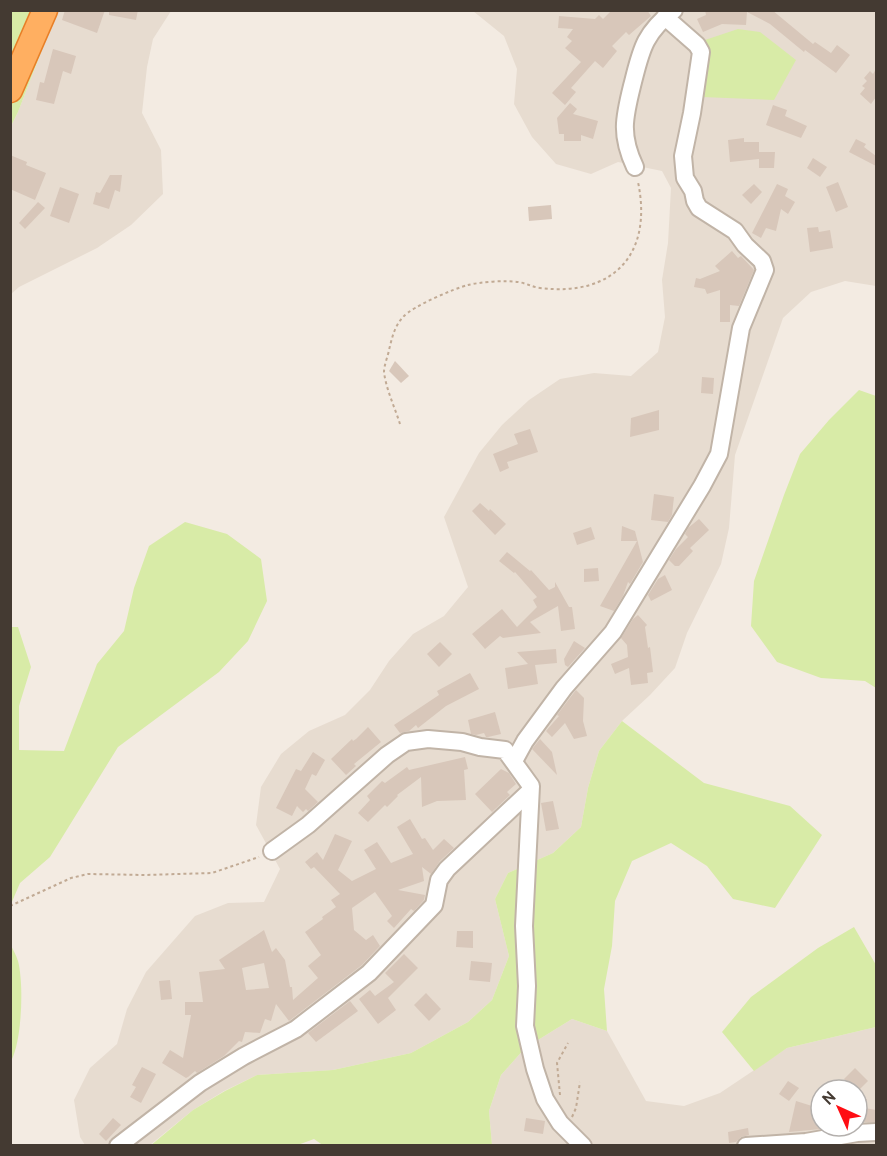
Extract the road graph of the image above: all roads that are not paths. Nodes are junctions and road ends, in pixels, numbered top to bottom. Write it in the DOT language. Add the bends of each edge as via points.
graph roads {
  1 [pos="45,10"];
  2 [pos="669,14"];
  3 [pos="10,90"];
  4 [pos="635,167"];
  5 [pos="514,761"];
  6 [pos="530,791"];
  7 [pos="272,851"];
  8 [pos="876,1132"];
  9 [pos="118,1145"];
  10 [pos="583,1146"];
  11 [pos="746,1146"];
  1 -- 3 [label="highway"];
  2 -- 4 [label="street" via="648,36 626,108 624,132"];
  2 -- 5 [label="street" via="701,52 683,156 685,178 699,208 735,231 762,261 765,270 741,328 719,454 613,632 564,688"];
  5 -- 6 [label="street" via="531,786"];
  5 -- 7 [label="street" via="505,750 462,742 406,742"];
  6 -- 9 [label="street" via="447,869 439,880 434,905 369,973 296,1029 200,1083"];
  6 -- 10 [label="street" via="524,926 525,1026 545,1099 560,1123"];
  8 -- 11 [label="street"];
}
